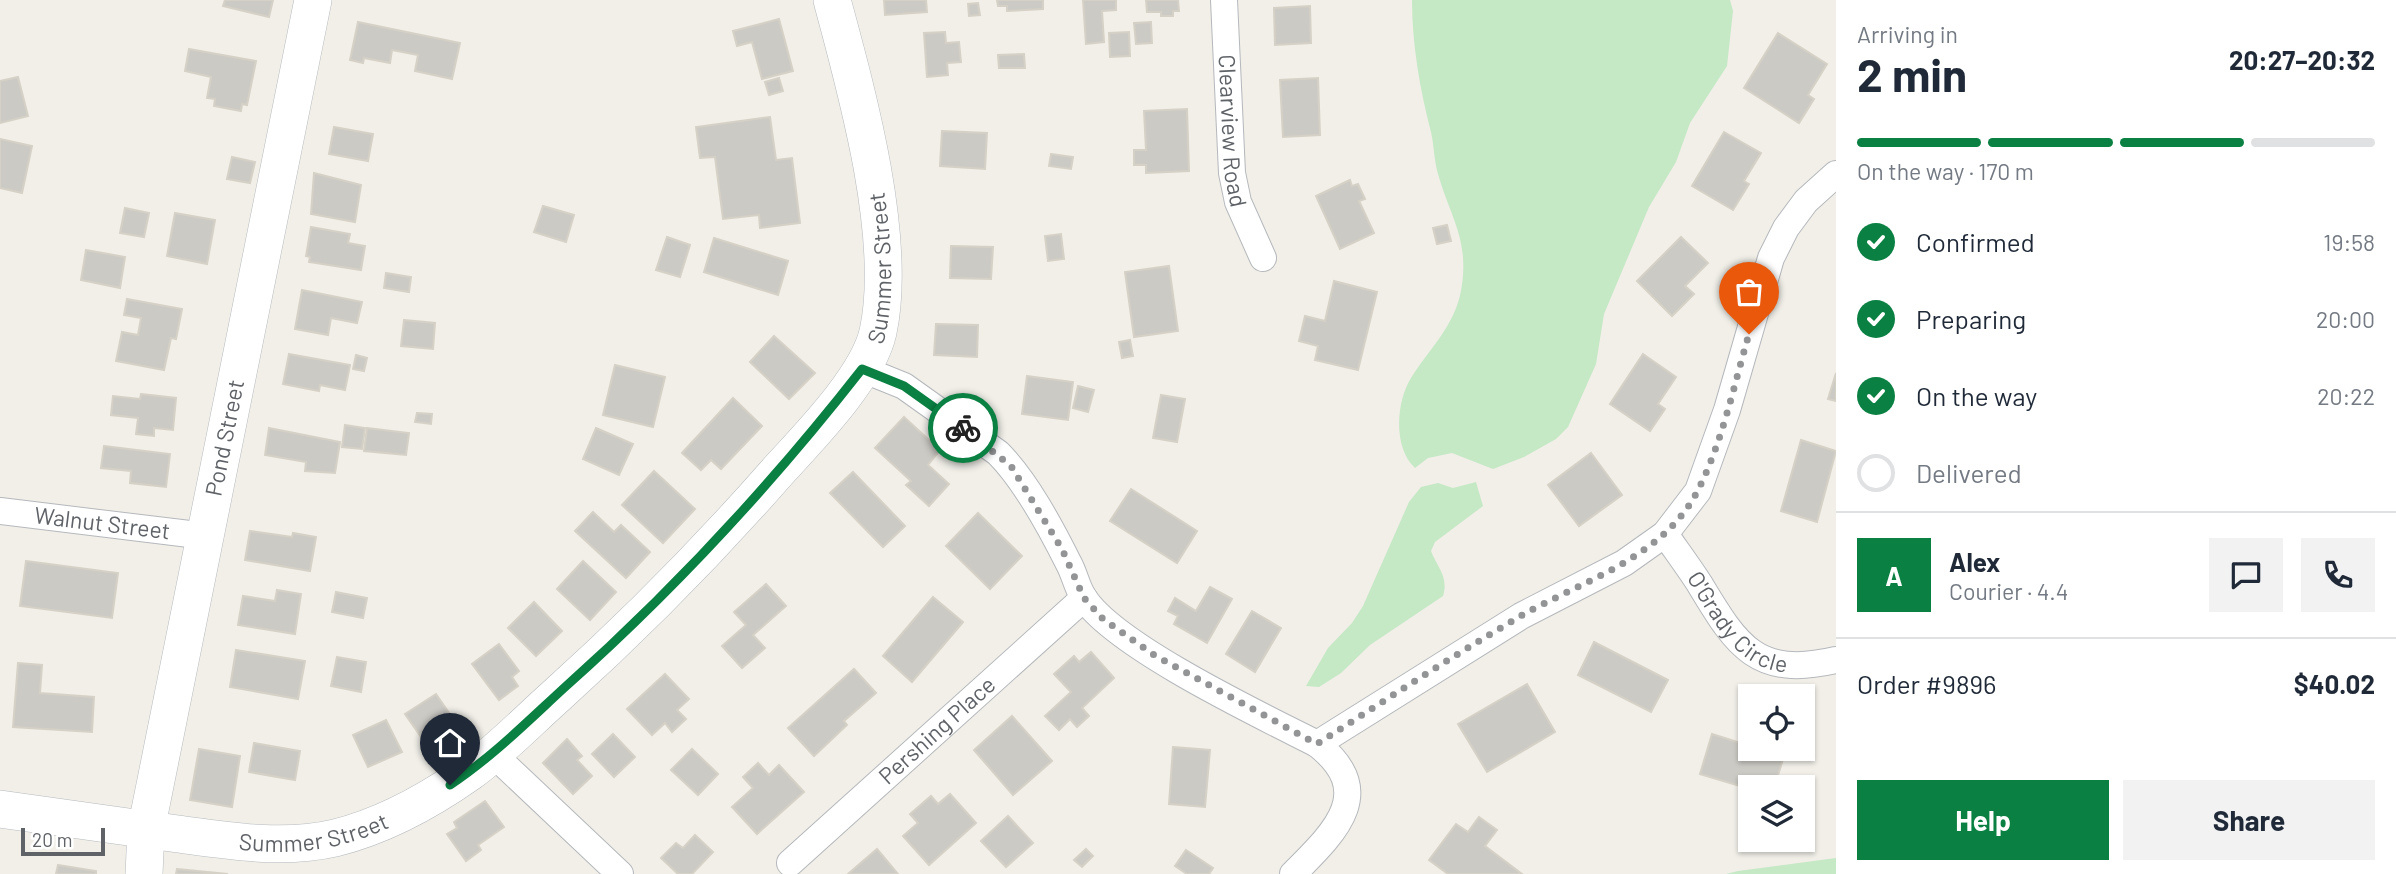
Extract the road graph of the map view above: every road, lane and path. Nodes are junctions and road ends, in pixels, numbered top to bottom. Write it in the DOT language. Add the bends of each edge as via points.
graph roads {
  1 [pos="313,0"];
  2 [pos="832,0"];
  3 [pos="1224,0"];
  4 [pos="1836,174"];
  5 [pos="1263,258"];
  6 [pos="862,369"];
  7 [pos="0,511"];
  8 [pos="1665,534"];
  9 [pos="206,536"];
  10 [pos="1084,598"];
  11 [pos="1836,660"];
  12 [pos="1317,744"];
  13 [pos="493,754"];
  14 [pos="0,809"];
  15 [pos="146,830"];
  16 [pos="790,863"];
  17 [pos="144,874"];
  18 [pos="620,874"];
  19 [pos="1293,874"];
  1 -- 9 [label="main road, Pond Street"];
  2 -- 6 [label="main road, Summer Street" via="869,153 881,253 880,318 874,347"];
  3 -- 5 [label="street, Clearview Road" via="1234,185"];
  4 -- 8 [label="street" via="1806,201 1771,258 1698,491"];
  6 -- 10 [label="street" via="904,386 1011,466 1062,549"];
  6 -- 13 [label="main road, Summer Street" via="717,541 633,627"];
  7 -- 9 [label="street, Walnut Street"];
  8 -- 11 [label="street, O'Grady Circle" via="1724,627 1748,652 1793,664"];
  8 -- 12 [label="street" via="1624,563 1521,616"];
  9 -- 15 [label="main road, Pond Street"];
  10 -- 12 [label="street" via="1103,619 1154,655"];
  10 -- 16 [label="street, Pershing Place"];
  12 -- 19 [label="street" via="1341,768 1349,800 1333,829"];
  13 -- 15 [label="main road, Summer Street" via="432,797 389,820 334,838 268,844"];
  13 -- 18 [label="street"];
  14 -- 15 [label="main road, Summer Street"];
  15 -- 17 [label="main road, Pond Street"];
}
